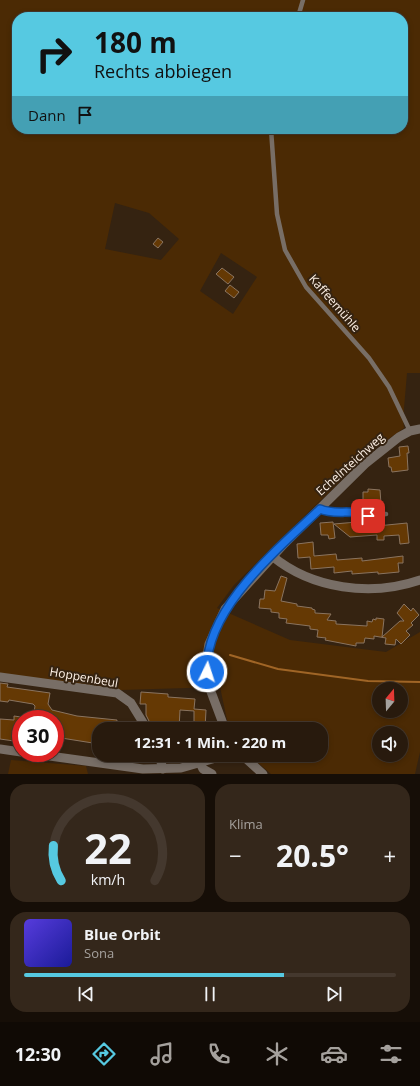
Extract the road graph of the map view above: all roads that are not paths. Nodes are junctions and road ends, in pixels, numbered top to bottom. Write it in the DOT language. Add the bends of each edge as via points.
graph roads {
  1 [pos="302,0"];
  2 [pos="299,12"];
  3 [pos="271,134"];
  4 [pos="420,429"];
  5 [pos="410,431"];
  6 [pos="320,509"];
  7 [pos="386,514"];
  8 [pos="272,556"];
  9 [pos="420,580"];
  10 [pos="0,677"];
  11 [pos="143,722"];
  12 [pos="222,722"];
  13 [pos="0,749"];
  14 [pos="12,751"];
  15 [pos="64,758"];
  16 [pos="161,762"];
  17 [pos="203,762"];
  18 [pos="248,762"];
  19 [pos="200,763"];
  20 [pos="163,769"];
  21 [pos="257,772"];
  22 [pos="212,774"];
  1 -- 2 [label="lane"];
  3 -- 5 [label="lane, Kaffeemühle" via="277,214 285,250 306,287 369,358 389,387"];
  4 -- 5 [label="street, Echelnteichweg"];
  5 -- 6 [label="street, Echelnteichweg" via="376,454"];
  6 -- 7 [label="lane" via="326,512 360,512 368,516"];
  6 -- 8 [label="street, Echelnteichweg"];
  8 -- 9 [label="street" via="282,565 305,577 348,587 384,587"];
  8 -- 12 [label="street, Echelnteichweg" via="225,609 209,644 206,662 207,681"];
  10 -- 11 [label="street, Hoppenbeul" via="117,693 131,703"];
  13 -- 14 [label="street"];
  15 -- 20 [label="street" via="143,769"];
  16 -- 20 [label="street"];
  17 -- 19 [label="street"];
  18 -- 21 [label="street"];
  19 -- 20 [label="street" via="182,768"];
  19 -- 22 [label="street"];
}
